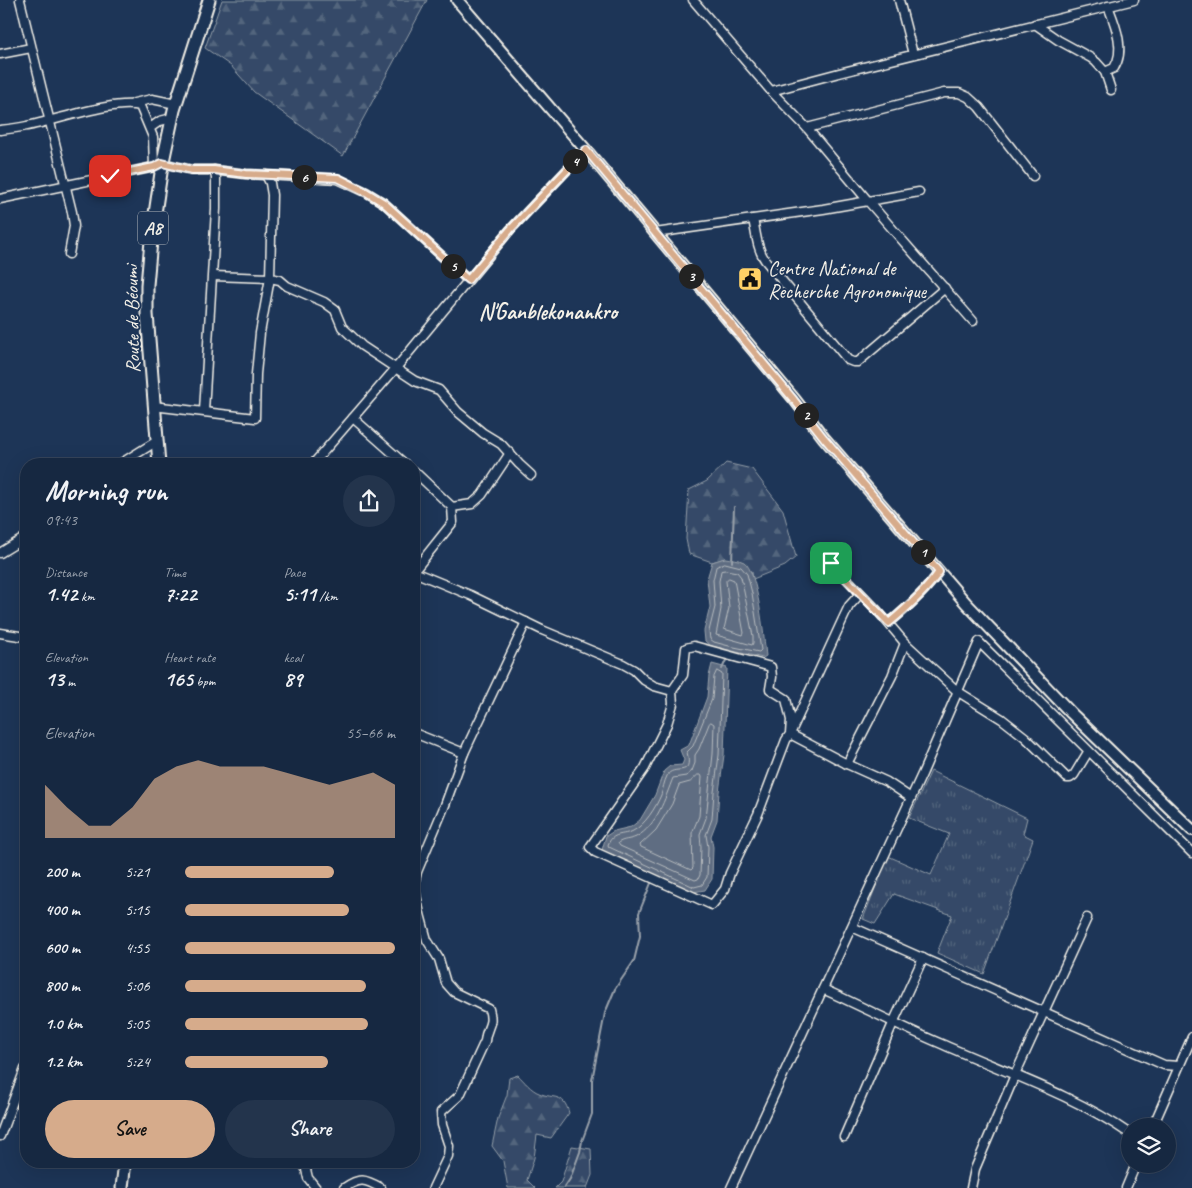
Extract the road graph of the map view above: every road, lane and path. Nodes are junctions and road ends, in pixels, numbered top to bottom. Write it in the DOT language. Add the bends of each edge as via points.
graph roads {
  1 [pos="20,0"];
  2 [pos="209,0"];
  3 [pos="457,0"];
  4 [pos="693,0"];
  5 [pos="899,0"];
  6 [pos="1134,0"];
  7 [pos="1108,6"];
  8 [pos="1035,24"];
  9 [pos="31,48"];
  10 [pos="0,54"];
  11 [pos="913,54"];
  12 [pos="1105,72"];
  13 [pos="1111,90"];
  14 [pos="772,91"];
  15 [pos="132,104"];
  16 [pos="176,104"];
  17 [pos="172,118"];
  18 [pos="50,120"];
  19 [pos="150,128"];
  20 [pos="807,128"];
  21 [pos="0,130"];
  22 [pos="586,150"];
  23 [pos="158,165"];
  24 [pos="214,170"];
  25 [pos="266,175"];
  26 [pos="1033,176"];
  27 [pos="65,185"];
  28 [pos="919,192"];
  29 [pos="0,199"];
  30 [pos="868,201"];
  31 [pos="754,220"];
  32 [pos="655,233"];
  33 [pos="69,254"];
  34 [pos="213,276"];
  35 [pos="270,278"];
  36 [pos="468,280"];
  37 [pos="945,288"];
  38 [pos="973,321"];
  39 [pos="396,368"];
  40 [pos="154,406"];
  41 [pos="204,411"];
  42 [pos="353,418"];
  43 [pos="157,441"];
  44 [pos="510,453"];
  45 [pos="130,458"];
  46 [pos="158,458"];
  47 [pos="318,458"];
  48 [pos="398,458"];
  49 [pos="532,475"];
  50 [pos="420,477"];
  51 [pos="452,507"];
  52 [pos="20,540"];
  53 [pos="0,552"];
  54 [pos="824,555"];
  55 [pos="420,563"];
  56 [pos="939,572"];
  57 [pos="420,574"];
  58 [pos="860,594"];
  59 [pos="526,622"];
  60 [pos="889,623"];
  61 [pos="0,633"];
  62 [pos="20,637"];
  63 [pos="905,643"];
  64 [pos="672,691"];
  65 [pos="957,691"];
  66 [pos="790,734"];
  67 [pos="420,735"];
  68 [pos="464,752"];
  69 [pos="1088,752"];
  70 [pos="847,764"];
  71 [pos="911,798"];
  72 [pos="1192,830"];
  73 [pos="1192,853"];
  74 [pos="420,865"];
  75 [pos="420,914"];
  76 [pos="1087,918"];
  77 [pos="852,927"];
  78 [pos="923,958"];
  79 [pos="823,989"];
  80 [pos="1043,1012"];
  81 [pos="894,1021"];
  82 [pos="1192,1037"];
  83 [pos="1179,1066"];
  84 [pos="1015,1075"];
  85 [pos="20,1082"];
  86 [pos="1156,1118"];
  87 [pos="1121,1128"];
  88 [pos="0,1136"];
  89 [pos="844,1137"];
  90 [pos="124,1168"];
  91 [pos="306,1168"];
  92 [pos="1132,1173"];
  93 [pos="122,1188"];
  94 [pos="316,1188"];
  95 [pos="344,1188"];
  96 [pos="381,1188"];
  97 [pos="433,1188"];
  98 [pos="731,1188"];
  99 [pos="971,1188"];
  100 [pos="1126,1188"];
  1 -- 9 [label="street"];
  2 -- 16 [label="main road, Route de Béoumi / A8"];
  3 -- 22 [label="main road"];
  4 -- 14 [label="street"];
  5 -- 11 [label="street"];
  6 -- 7 [label="street"];
  7 -- 8 [label="street"];
  7 -- 12 [label="street" via="1116,29 1118,57 1114,68"];
  8 -- 11 [label="street"];
  8 -- 12 [label="street" via="1091,58"];
  9 -- 10 [label="street"];
  9 -- 18 [label="street"];
  11 -- 14 [label="street"];
  12 -- 13 [label="street"];
  14 -- 20 [label="street"];
  15 -- 16 [label="street" via="152,99"];
  15 -- 18 [label="street"];
  15 -- 19 [label="street" via="140,106"];
  16 -- 17 [label="main road, Route de Béoumi / A8"];
  17 -- 19 [label="street"];
  17 -- 23 [label="main road, Route de Béoumi / A8"];
  18 -- 21 [label="street"];
  18 -- 27 [label="street"];
  19 -- 23 [label="street"];
  20 -- 26 [label="street" via="944,93 959,93 979,108"];
  20 -- 30 [label="street"];
  22 -- 32 [label="main road"];
  22 -- 36 [label="street" via="510,230"];
  23 -- 24 [label="street"];
  23 -- 27 [label="street"];
  23 -- 40 [label="main road, Route de Béoumi / A8" via="147,285"];
  24 -- 25 [label="street"];
  24 -- 34 [label="street"];
  25 -- 35 [label="street" via="272,195"];
  25 -- 36 [label="street" via="338,178 366,192 384,203"];
  27 -- 29 [label="street"];
  27 -- 33 [label="street" via="74,226"];
  28 -- 30 [label="street"];
  30 -- 31 [label="street"];
  30 -- 37 [label="street"];
  31 -- 32 [label="street"];
  31 -- 37 [label="street" via="762,255 848,360 853,362 858,362"];
  32 -- 56 [label="main road"];
  34 -- 35 [label="street"];
  34 -- 41 [label="street"];
  35 -- 39 [label="street" via="330,306 349,334"];
  35 -- 41 [label="street" via="260,333 255,418"];
  36 -- 39 [label="street"];
  37 -- 38 [label="street"];
  39 -- 42 [label="street"];
  39 -- 44 [label="street" via="415,381 439,390 470,423"];
  40 -- 41 [label="street"];
  40 -- 43 [label="main road, Route de Béoumi / A8"];
  42 -- 47 [label="street"];
  42 -- 48 [label="street"];
  43 -- 45 [label="street"];
  43 -- 46 [label="main road, Route de Béoumi / A8"];
  44 -- 49 [label="street"];
  44 -- 51 [label="street" via="482,495 472,504"];
  50 -- 51 [label="street"];
  51 -- 55 [label="street" via="453,522"];
  52 -- 53 [label="street"];
  54 -- 58 [label="street"];
  56 -- 60 [label="street"];
  56 -- 72 [label="main road" via="1066,707"];
  57 -- 59 [label="street"];
  58 -- 60 [label="street"];
  58 -- 66 [label="street" via="841,623"];
  59 -- 64 [label="street" via="634,670 654,686"];
  59 -- 68 [label="street"];
  60 -- 63 [label="street"];
  61 -- 62 [label="street"];
  63 -- 65 [label="street"];
  63 -- 70 [label="street" via="892,676"];
  64 -- 66 [label="street" via="683,675 686,648 694,646 760,663 770,667 770,689 786,699 792,720"];
  64 -- 66 [label="street" via="673,704 666,724 645,768 590,847 712,905 725,889"];
  65 -- 69 [label="street" via="1025,737 1067,778 1074,774"];
  65 -- 69 [label="street" via="979,642"];
  65 -- 71 [label="street"];
  66 -- 70 [label="street"];
  67 -- 68 [label="street"];
  68 -- 74 [label="street"];
  69 -- 73 [label="street"];
  70 -- 71 [label="street" via="887,782"];
  71 -- 77 [label="street"];
  75 -- 97 [label="street" via="427,940 439,959 446,982 454,992 489,1009 492,1019 460,1095 441,1112 449,1146 448,1156"];
  76 -- 80 [label="street"];
  77 -- 78 [label="street"];
  77 -- 79 [label="street"];
  78 -- 80 [label="street"];
  78 -- 81 [label="street"];
  79 -- 81 [label="street"];
  79 -- 98 [label="street"];
  80 -- 83 [label="street" via="1164,1065"];
  80 -- 84 [label="street"];
  81 -- 84 [label="street"];
  81 -- 89 [label="street"];
  82 -- 83 [label="street"];
  83 -- 86 [label="street"];
  84 -- 87 [label="street" via="1103,1116"];
  84 -- 99 [label="street" via="975,1169"];
  85 -- 88 [label="street"];
  90 -- 93 [label="main road"];
  91 -- 94 [label="street" via="308,1178"];
  92 -- 100 [label="street"];
  95 -- 96 [label="street" via="356,1180"];
}
